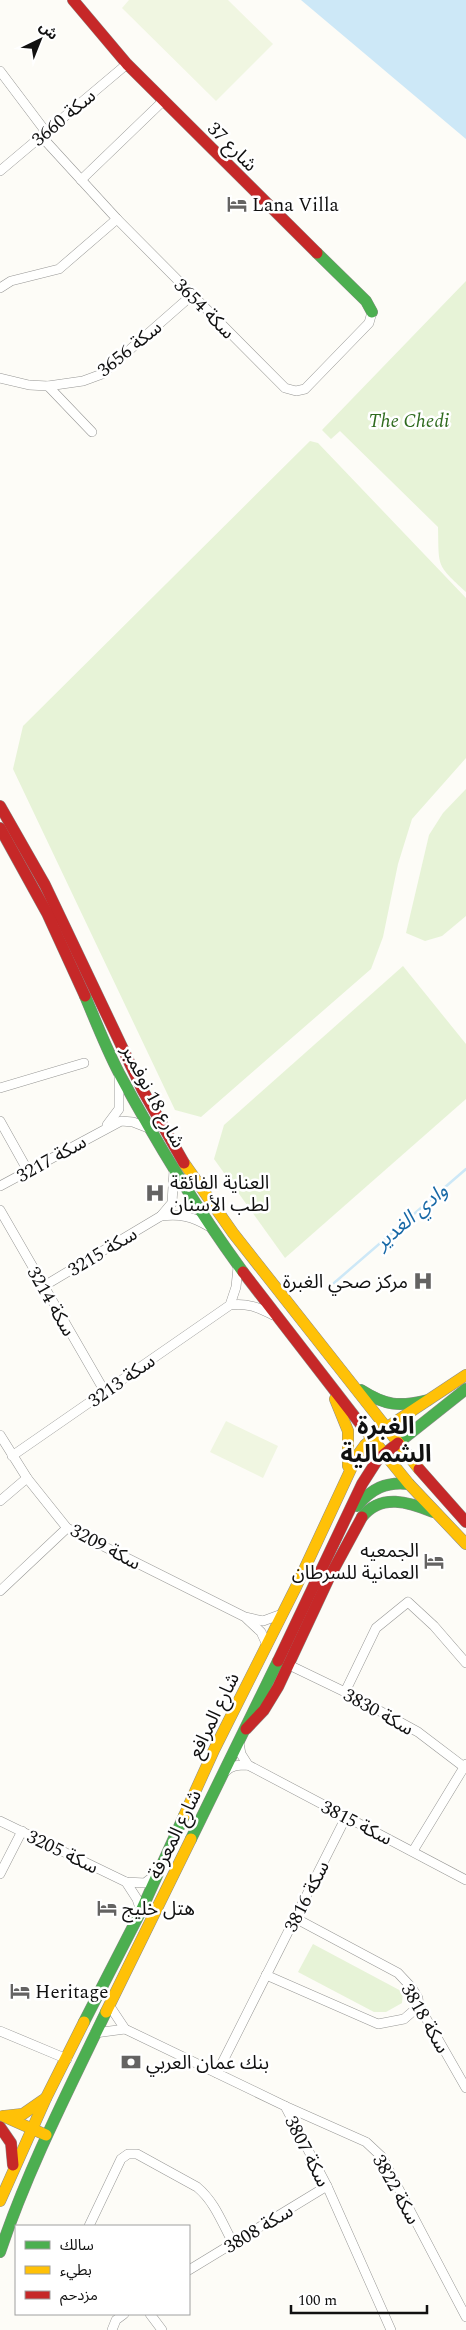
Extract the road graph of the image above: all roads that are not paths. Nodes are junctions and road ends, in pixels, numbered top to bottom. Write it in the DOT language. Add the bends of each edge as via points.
graph roads {
  1 [pos="73,0"];
  2 [pos="127,64"];
  3 [pos="0,71"];
  4 [pos="163,101"];
  5 [pos="44,134"];
  6 [pos="0,171"];
  7 [pos="81,180"];
  8 [pos="116,219"];
  9 [pos="0,288"];
  10 [pos="192,295"];
  11 [pos="372,312"];
  12 [pos="0,378"];
  13 [pos="48,386"];
  14 [pos="92,432"];
  15 [pos="0,806"];
  16 [pos="0,828"];
  17 [pos="84,1063"];
  18 [pos="118,1071"];
  19 [pos="0,1088"];
  20 [pos="0,1121"];
  21 [pos="103,1129"];
  22 [pos="151,1129"];
  23 [pos="174,1169"];
  24 [pos="28,1171"];
  25 [pos="0,1186"];
  26 [pos="0,1210"];
  27 [pos="161,1216"];
  28 [pos="211,1228"];
  29 [pos="238,1267"];
  30 [pos="44,1286"];
  31 [pos="230,1305"];
  32 [pos="276,1317"];
  33 [pos="322,1374"];
  34 [pos="466,1375"];
  35 [pos="351,1384"];
  36 [pos="466,1389"];
  37 [pos="105,1392"];
  38 [pos="428,1400"];
  39 [pos="386,1428"];
  40 [pos="0,1436"];
  41 [pos="372,1438"];
  42 [pos="398,1442"];
  43 [pos="384,1454"];
  44 [pos="12,1456"];
  45 [pos="27,1478"];
  46 [pos="344,1482"];
  47 [pos="409,1484"];
  48 [pos="0,1501"];
  49 [pos="436,1514"];
  50 [pos="347,1518"];
  51 [pos="466,1522"];
  52 [pos="68,1528"];
  53 [pos="466,1544"];
  54 [pos="0,1591"];
  55 [pos="283,1614"];
  56 [pos="245,1617"];
  57 [pos="267,1645"];
  58 [pos="466,1663"];
  59 [pos="289,1665"];
  60 [pos="345,1692"];
  61 [pos="240,1736"];
  62 [pos="248,1765"];
  63 [pos="465,1766"];
  64 [pos="221,1775"];
  65 [pos="346,1817"];
  66 [pos="0,1821"];
  67 [pos="22,1831"];
  68 [pos="413,1851"];
  69 [pos="158,1873"];
  70 [pos="0,1874"];
  71 [pos="466,1880"];
  72 [pos="126,1882"];
  73 [pos="141,1911"];
  74 [pos="295,1918"];
  75 [pos="266,1975"];
  76 [pos="109,2005"];
  77 [pos="419,2006"];
  78 [pos="125,2030"];
  79 [pos="0,2031"];
  80 [pos="95,2033"];
  81 [pos="67,2059"];
  82 [pos="217,2073"];
  83 [pos="466,2088"];
  84 [pos="46,2098"];
  85 [pos="285,2106"];
  86 [pos="2,2118"];
  87 [pos="0,2128"];
  88 [pos="31,2132"];
  89 [pos="45,2138"];
  90 [pos="13,2170"];
  91 [pos="327,2186"];
  92 [pos="0,2201"];
  93 [pos="26,2211"];
  94 [pos="9,2224"];
  95 [pos="89,2225"];
  96 [pos="233,2243"];
  97 [pos="0,2252"];
  98 [pos="190,2269"];
  99 [pos="123,2315"];
  100 [pos="151,2315"];
  101 [pos="466,2317"];
  102 [pos="112,2330"];
  103 [pos="162,2330"];
  104 [pos="391,2330"];
  1 -- 2 [label="main road, شارع 37"];
  2 -- 4 [label="main road, شارع 37"];
  2 -- 5 [label="street, سكة 3660"];
  3 -- 5 [label="street, سكة 3654"];
  4 -- 7 [label="street"];
  4 -- 11 [label="main road, شارع 37" via="366,301"];
  5 -- 6 [label="street, سكة 3660"];
  5 -- 7 [label="street, سكة 3654"];
  7 -- 8 [label="street, سكة 3654"];
  8 -- 9 [label="street" via="59,268 11,281"];
  8 -- 10 [label="street, سكة 3654"];
  10 -- 11 [label="street, سكة 3654" via="285,388 296,391 304,389 369,323"];
  10 -- 13 [label="street, سكة 3656" via="102,374 83,381"];
  12 -- 13 [label="street, سكة 3656"];
  13 -- 14 [label="street"];
  15 -- 35 [label="main road, شارع 18 نوفمبر" via="56,903 119,1042 164,1131 204,1194"];
  16 -- 18 [label="main road, شارع 18 نوفمبر" via="54,928"];
  17 -- 19 [label="street"];
  18 -- 21 [label="street, سكة 3217" via="119,1109"];
  18 -- 22 [label="main road, شارع 18 نوفمبر"];
  20 -- 24 [label="street"];
  21 -- 22 [label="street, سكة 3217" via="121,1121"];
  21 -- 24 [label="street, سكة 3217"];
  22 -- 23 [label="main road, شارع 18 نوفمبر"];
  23 -- 27 [label="street" via="172,1203"];
  23 -- 28 [label="main road, شارع 18 نوفمبر"];
  24 -- 25 [label="street, سكة 3217"];
  26 -- 30 [label="street, سكة 3214"];
  27 -- 28 [label="street" via="179,1214"];
  27 -- 30 [label="street, سكة 3215"];
  28 -- 29 [label="main road, شارع 18 نوفمبر"];
  29 -- 31 [label="street"];
  29 -- 32 [label="main road, شارع 18 نوفمبر"];
  30 -- 37 [label="street, سكة 3214"];
  31 -- 32 [label="street" via="254,1306"];
  31 -- 37 [label="street, سكة 3213"];
  32 -- 33 [label="main road, شارع 18 نوفمبر"];
  33 -- 41 [label="main road, شارع 18 نوفمبر"];
  33 -- 46 [label="main road" via="349,1431 350,1448"];
  34 -- 38 [label="main road"];
  35 -- 38 [label="main road" via="390,1406 403,1407"];
  35 -- 39 [label="main road, شارع 18 نوفمبر"];
  36 -- 42 [label="main road, شارع المعرفة"];
  37 -- 44 [label="street, سكة 3213"];
  38 -- 39 [label="main road"];
  39 -- 41 [label="main road"];
  39 -- 42 [label="main road, شارع 18 نوفمبر"];
  40 -- 44 [label="street, سكة 3209"];
  41 -- 43 [label="main road, شارع 18 نوفمبر"];
  41 -- 46 [label="main road, شارع المرافع" via="357,1456"];
  42 -- 43 [label="main road, شارع المعرفة"];
  42 -- 51 [label="main road, شارع 18 نوفمبر" via="424,1477"];
  43 -- 47 [label="main road, شارع 18 نوفمبر"];
  43 -- 50 [label="main road, شارع المعرفة" via="366,1477"];
  44 -- 45 [label="street, سكة 3209"];
  45 -- 48 [label="street"];
  45 -- 52 [label="street, سكة 3209"];
  46 -- 55 [label="main road, شارع المرافع"];
  47 -- 49 [label="main road, شارع 18 نوفمبر"];
  47 -- 50 [label="main road" via="395,1481 373,1489"];
  49 -- 53 [label="main road, شارع 18 نوفمبر"];
  49 -- 59 [label="main road" via="401,1502 370,1508 333,1568"];
  50 -- 61 [label="main road, شارع المعرفة"];
  52 -- 54 [label="street"];
  52 -- 56 [label="street, سكة 3209"];
  55 -- 56 [label="street, سكة 3209" via="263,1621"];
  55 -- 57 [label="main road, شارع المرافع"];
  56 -- 57 [label="street, سكة 3209" via="261,1632"];
  57 -- 69 [label="main road, شارع المرافع" via="214,1750"];
  58 -- 60 [label="street" via="408,1602 376,1628"];
  59 -- 60 [label="street, سكة 3830"];
  59 -- 61 [label="main road" via="260,1718"];
  60 -- 63 [label="street, سكة 3830" via="418,1732"];
  61 -- 62 [label="street" via="241,1754"];
  61 -- 64 [label="main road, شارع المعرفة"];
  62 -- 64 [label="street" via="229,1768"];
  62 -- 65 [label="street, سكة 3815"];
  63 -- 68 [label="street"];
  64 -- 76 [label="main road, شارع المعرفة"];
  65 -- 68 [label="street, سكة 3815"];
  65 -- 74 [label="street, سكة 3816"];
  66 -- 67 [label="street, سكة 3205"];
  67 -- 70 [label="street"];
  67 -- 72 [label="street, سكة 3205"];
  68 -- 71 [label="street, سكة 3815"];
  69 -- 72 [label="street" via="145,1883"];
  69 -- 73 [label="main road, شارع المرافع"];
  72 -- 73 [label="street"];
  73 -- 81 [label="main road, شارع المرافع"];
  74 -- 75 [label="street, سكة 3816"];
  74 -- 77 [label="street, سكة 3818" via="398,1973 412,1988"];
  75 -- 77 [label="street" via="378,2024 404,2019"];
  75 -- 82 [label="street, سكة 3816"];
  76 -- 78 [label="street"];
  76 -- 80 [label="main road, شارع المعرفة"];
  77 -- 83 [label="street, سكة 3818"];
  78 -- 80 [label="street"];
  78 -- 82 [label="street, سكة 3807"];
  79 -- 81 [label="street"];
  80 -- 89 [label="main road, شارع المعرفة"];
  81 -- 84 [label="main road, شارع المرافع"];
  82 -- 85 [label="street, سكة 3807"];
  84 -- 86 [label="main road" via="23,2114"];
  84 -- 88 [label="main road, شارع المرافع"];
  85 -- 91 [label="street, سكة 3807"];
  85 -- 101 [label="street, سكة 3822" via="374,2147"];
  86 -- 88 [label="main road"];
  87 -- 90 [label="main road" via="13,2149"];
  88 -- 89 [label="main road"];
  88 -- 90 [label="main road, شارع المرافع"];
  89 -- 94 [label="main road, شارع المعرفة"];
  90 -- 92 [label="main road, شارع المرافع"];
  91 -- 96 [label="street, سكة 3808"];
  91 -- 104 [label="street, سكة 3807"];
  93 -- 94 [label="main road"];
  94 -- 97 [label="main road, شارع المعرفة"];
  95 -- 96 [label="street" via="121,2159 128,2154 137,2154 205,2194"];
  96 -- 98 [label="street, سكة 3808"];
  99 -- 102 [label="street" via="116,2320"];
  100 -- 103 [label="street"];
}
